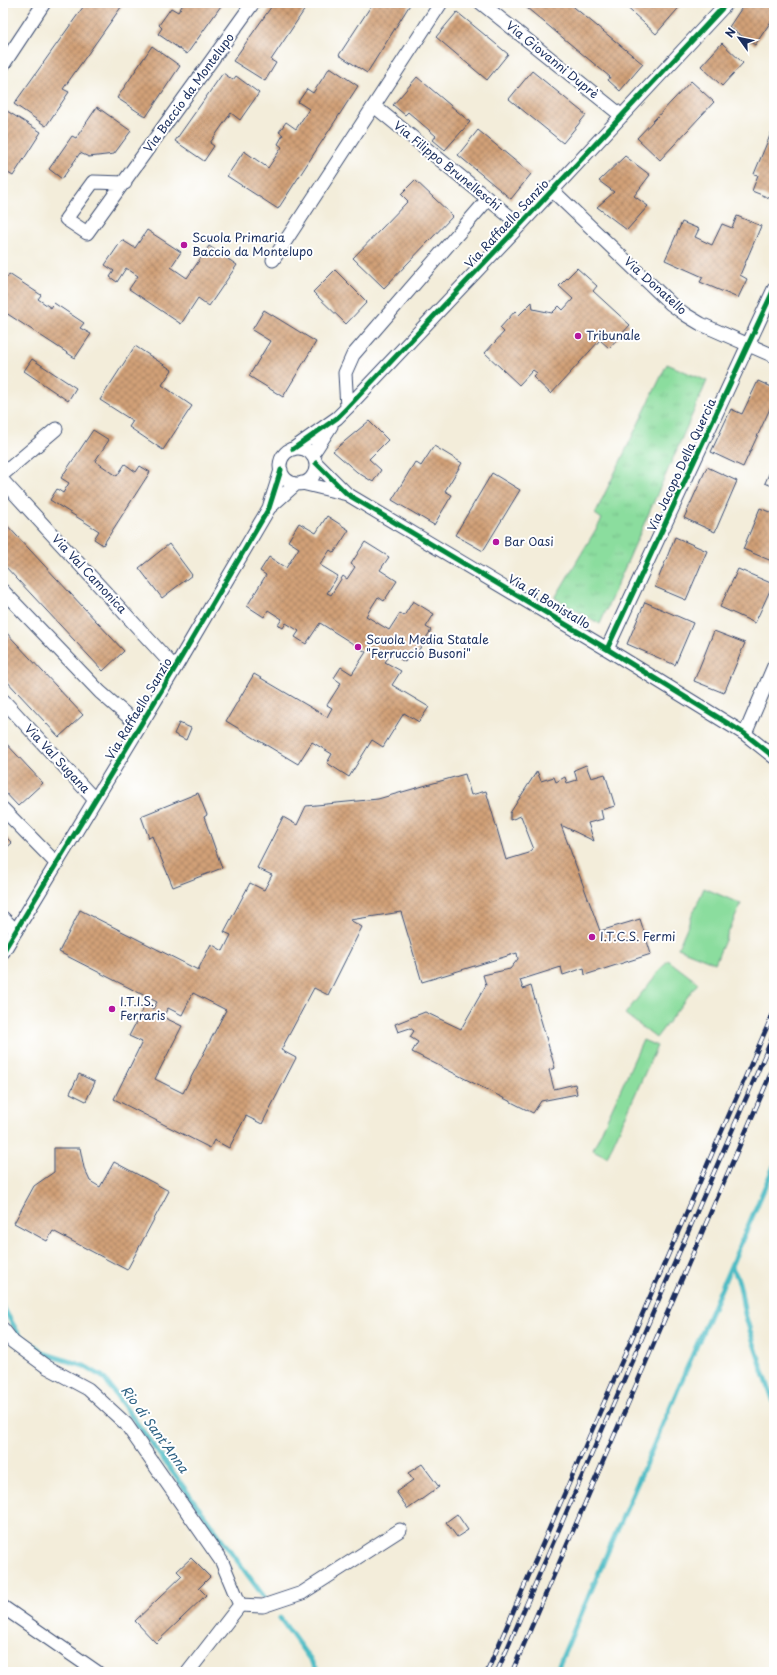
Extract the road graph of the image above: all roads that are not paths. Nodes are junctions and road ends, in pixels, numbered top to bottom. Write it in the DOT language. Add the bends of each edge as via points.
graph roads {
  1 [pos="253,3"];
  2 [pos="441,3"];
  3 [pos="482,3"];
  4 [pos="727,3"];
  5 [pos="42,4"];
  6 [pos="3,65"];
  7 [pos="374,106"];
  8 [pos="622,116"];
  9 [pos="125,183"];
  10 [pos="553,191"];
  11 [pos="488,199"];
  12 [pos="520,225"];
  13 [pos="273,260"];
  14 [pos="774,289"];
  15 [pos="749,345"];
  16 [pos="774,356"];
  17 [pos="346,408"];
  18 [pos="337,418"];
  19 [pos="56,429"];
  20 [pos="293,449"];
  21 [pos="314,459"];
  22 [pos="281,470"];
  23 [pos="3,474"];
  24 [pos="3,481"];
  25 [pos="299,483"];
  26 [pos="347,494"];
  27 [pos="269,508"];
  28 [pos="3,590"];
  29 [pos="607,648"];
  30 [pos="774,666"];
  31 [pos="175,668"];
  32 [pos="3,700"];
  33 [pos="140,726"];
  34 [pos="745,734"];
  35 [pos="774,757"];
  36 [pos="95,800"];
  37 [pos="3,809"];
  38 [pos="56,864"];
  39 [pos="3,918"];
  40 [pos="16,931"];
  41 [pos="3,952"];
  42 [pos="3,1329"];
  43 [pos="400,1530"];
  44 [pos="240,1605"];
  45 [pos="3,1607"];
  46 [pos="97,1672"];
  47 [pos="188,1672"];
  1 -- 9 [label="street, Via Baccio da Montelupo"];
  2 -- 7 [label="street"];
  3 -- 8 [label="street, Via Giovanni Duprè"];
  4 -- 8 [label="street, Via Raffaello Sanzio"];
  5 -- 6 [label="street"];
  7 -- 11 [label="street, Via Filippo Brunelleschi"];
  7 -- 13 [label="street"];
  8 -- 10 [label="street, Via Raffaello Sanzio"];
  9 -- 9 [label="street, Via Baccio da Montelupo" via="93,182 66,219 87,233"];
  10 -- 12 [label="street, Via Raffaello Sanzio"];
  10 -- 15 [label="street, Via Donatello" via="671,304 701,324"];
  11 -- 12 [label="street, Via Filippo Brunelleschi"];
  11 -- 17 [label="street" via="352,355 345,373"];
  12 -- 17 [label="street, Via Raffaello Sanzio"];
  14 -- 15 [label="street, Via Jacopo Della Quercia"];
  15 -- 16 [label="street, Via Donatello"];
  15 -- 29 [label="street, Via Jacopo Della Quercia"];
  17 -- 18 [label="street, Via Raffaello Sanzio"];
  18 -- 20 [label="street, Via Raffaello Sanzio"];
  18 -- 21 [label="street, Via Raffaello Sanzio"];
  19 -- 23 [label="street"];
  20 -- 21 [label="street" via="304,449"];
  20 -- 22 [label="street, Via Raffaello Sanzio" via="281,459"];
  21 -- 25 [label="street, Via Raffaello Sanzio" via="316,468 311,478"];
  21 -- 26 [label="street, Via di Bonistallo"];
  22 -- 25 [label="street" via="286,479"];
  22 -- 27 [label="street, Via Raffaello Sanzio"];
  24 -- 31 [label="street, Via Val Camonica"];
  25 -- 26 [label="street, Via di Bonistallo"];
  25 -- 27 [label="street, Via Raffaello Sanzio"];
  26 -- 29 [label="street, Via di Bonistallo"];
  27 -- 31 [label="street, Via Raffaello Sanzio"];
  28 -- 33 [label="street" via="100,692"];
  29 -- 34 [label="street, Via di Bonistallo"];
  30 -- 34 [label="street"];
  31 -- 33 [label="street, Via Raffaello Sanzio"];
  32 -- 36 [label="street, Via Val Sugana"];
  33 -- 36 [label="street, Via Raffaello Sanzio"];
  34 -- 35 [label="street, Via di Bonistallo"];
  36 -- 38 [label="street, Via Raffaello Sanzio"];
  37 -- 38 [label="street"];
  38 -- 40 [label="street, Via Raffaello Sanzio"];
  39 -- 40 [label="street"];
  40 -- 41 [label="street, Via Raffaello Sanzio"];
  42 -- 44 [label="street" via="13,1342 47,1367 88,1389 126,1424 222,1562"];
  43 -- 44 [label="street" via="302,1593 263,1606"];
  44 -- 47 [label="street"];
  45 -- 46 [label="street"];
}
